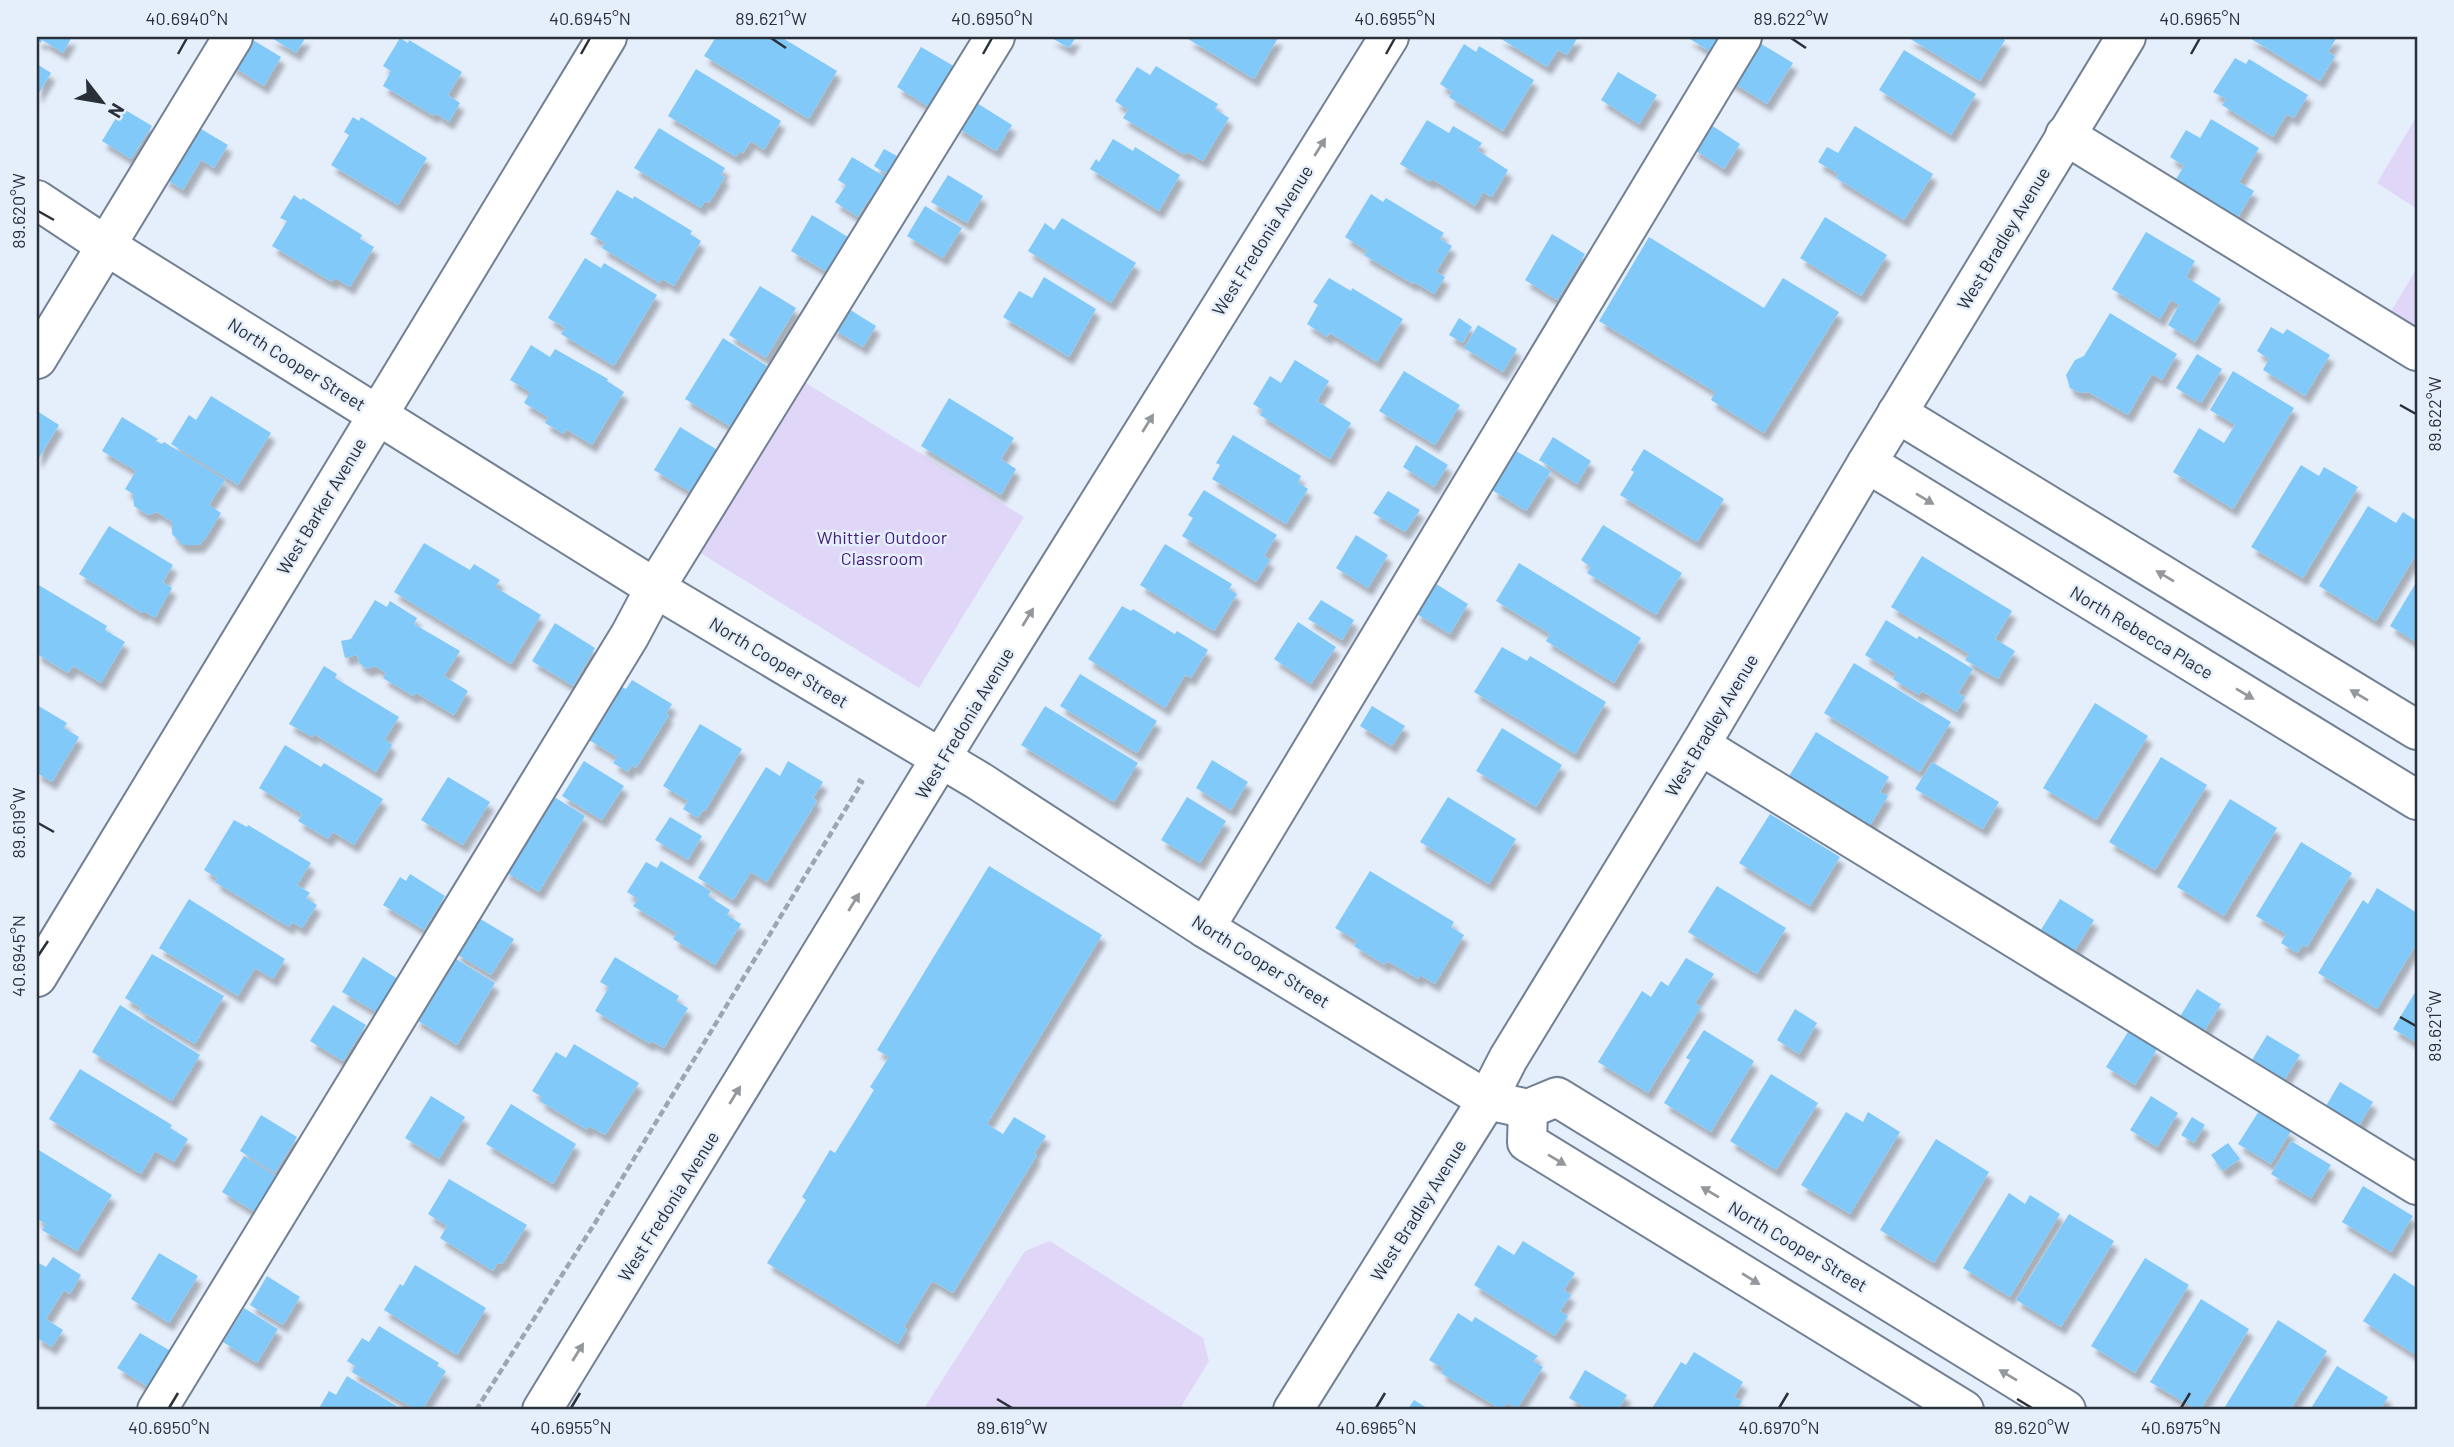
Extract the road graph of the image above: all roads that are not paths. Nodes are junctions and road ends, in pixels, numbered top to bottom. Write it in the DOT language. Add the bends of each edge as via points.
graph roads {
  1 [pos="233,37"];
  2 [pos="607,37"];
  3 [pos="995,37"];
  4 [pos="1389,37"];
  5 [pos="1742,37"];
  6 [pos="2126,37"];
  7 [pos="2065,135"];
  8 [pos="37,200"];
  9 [pos="105,245"];
  10 [pos="2417,351"];
  11 [pos="37,359"];
  12 [pos="377,413"];
  13 [pos="1898,413"];
  14 [pos="1867,463"];
  15 [pos="655,588"];
  16 [pos="2417,730"];
  17 [pos="1700,745"];
  18 [pos="942,759"];
  19 [pos="2417,800"];
  20 [pos="1205,928"];
  21 [pos="37,977"];
  22 [pos="1487,1100"];
  23 [pos="1528,1109"];
  24 [pos="2417,1185"];
  25 [pos="1301,1408"];
  26 [pos="157,1410"];
  27 [pos="542,1410"];
  28 [pos="1964,1410"];
  29 [pos="2066,1410"];
  1 -- 9 [label="street"];
  2 -- 12 [label="street, West Barker Avenue"];
  3 -- 15 [label="street"];
  18 -- 4 [label="street, West Fredonia Avenue, one-way"];
  5 -- 20 [label="street"];
  6 -- 7 [label="street, West Bradley Avenue"];
  7 -- 10 [label="street"];
  7 -- 13 [label="street, West Bradley Avenue"];
  8 -- 9 [label="street, North Cooper Street"];
  9 -- 11 [label="street"];
  9 -- 12 [label="street, North Cooper Street"];
  12 -- 15 [label="street, North Cooper Street"];
  12 -- 21 [label="street, West Barker Avenue"];
  13 -- 14 [label="street, West Bradley Avenue"];
  16 -- 13 [label="street, one-way"];
  14 -- 17 [label="street, West Bradley Avenue"];
  14 -- 19 [label="street, North Rebecca Place, one-way"];
  15 -- 18 [label="street, North Cooper Street"];
  15 -- 26 [label="street"];
  17 -- 22 [label="street, West Bradley Avenue"];
  17 -- 24 [label="street"];
  18 -- 20 [label="street, North Cooper Street"];
  27 -- 18 [label="street, West Fredonia Avenue, one-way"];
  20 -- 22 [label="street, North Cooper Street"];
  22 -- 23 [label="street, North Cooper Street"];
  22 -- 25 [label="street, West Bradley Avenue"];
  23 -- 28 [label="street, one-way" via="1527,1142"];
  29 -- 23 [label="street, North Cooper Street, one-way" via="1557,1097"];
}
